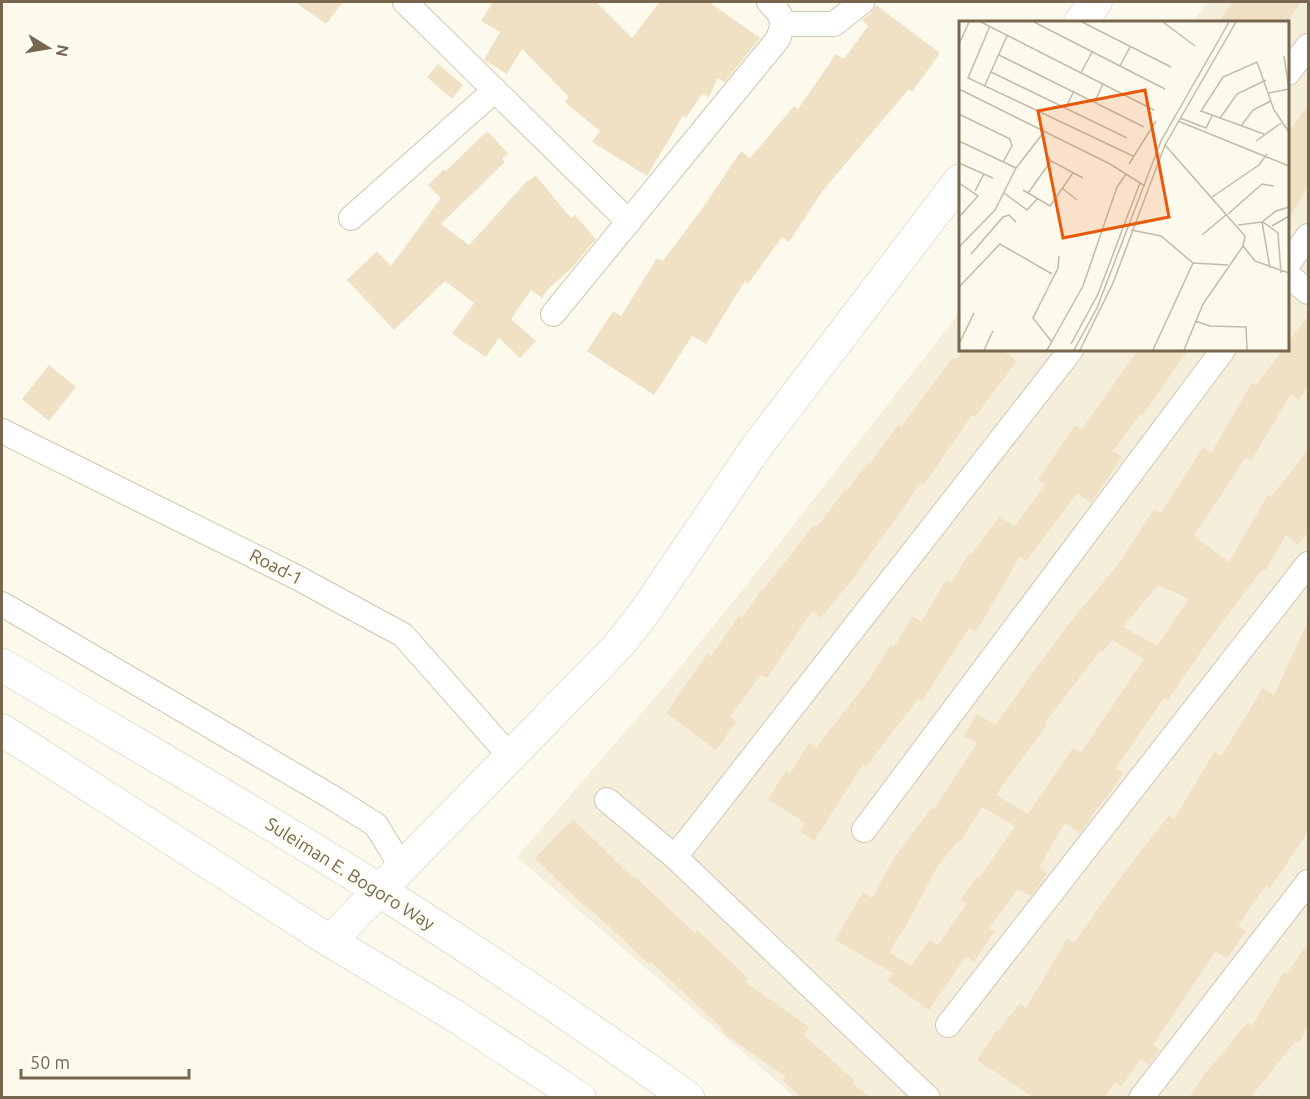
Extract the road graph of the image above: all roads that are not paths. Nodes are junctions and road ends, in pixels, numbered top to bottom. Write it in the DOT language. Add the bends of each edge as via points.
graph roads {
  1 [pos="405,2"];
  2 [pos="769,2"];
  3 [pos="862,2"];
  4 [pos="783,24"];
  5 [pos="1308,46"];
  6 [pos="1289,70"];
  7 [pos="495,90"];
  8 [pos="959,181"];
  9 [pos="351,218"];
  10 [pos="628,222"];
  11 [pos="1308,236"];
  12 [pos="1289,261"];
  13 [pos="1289,277"];
  14 [pos="1308,292"];
  15 [pos="553,314"];
  16 [pos="1070,351"];
  17 [pos="1223,351"];
  18 [pos="2,431"];
  19 [pos="1304,578"];
  20 [pos="2,604"];
  21 [pos="2,665"];
  22 [pos="2,730"];
  23 [pos="510,756"];
  24 [pos="607,800"];
  25 [pos="864,830"];
  26 [pos="675,857"];
  27 [pos="390,880"];
  28 [pos="1308,882"];
  29 [pos="330,941"];
  30 [pos="948,1025"];
  31 [pos="580,1098"];
  32 [pos="688,1098"];
  33 [pos="928,1098"];
  34 [pos="1141,1098"];
  1 -- 7 [label="street"];
  2 -- 4 [label="street" via="780,12"];
  3 -- 4 [label="street" via="834,24"];
  4 -- 10 [label="street" via="778,39"];
  5 -- 6 [label="street"];
  7 -- 9 [label="street"];
  7 -- 10 [label="street"];
  8 -- 23 [label="street" via="755,449 645,613"];
  10 -- 15 [label="street"];
  11 -- 12 [label="street"];
  13 -- 14 [label="street"];
  16 -- 26 [label="street"];
  17 -- 25 [label="street"];
  18 -- 23 [label="street, Road-1" via="298,578 403,635"];
  19 -- 30 [label="street"];
  20 -- 27 [label="street" via="376,825 395,856"];
  21 -- 27 [label="main road, Suleiman E. Bogoro Way" via="264,820"];
  22 -- 29 [label="street"];
  23 -- 27 [label="street"];
  24 -- 26 [label="street"];
  26 -- 33 [label="street"];
  27 -- 29 [label="street"];
  27 -- 32 [label="main road, Suleiman E. Bogoro Way"];
  28 -- 34 [label="street"];
  29 -- 31 [label="street"];
}
